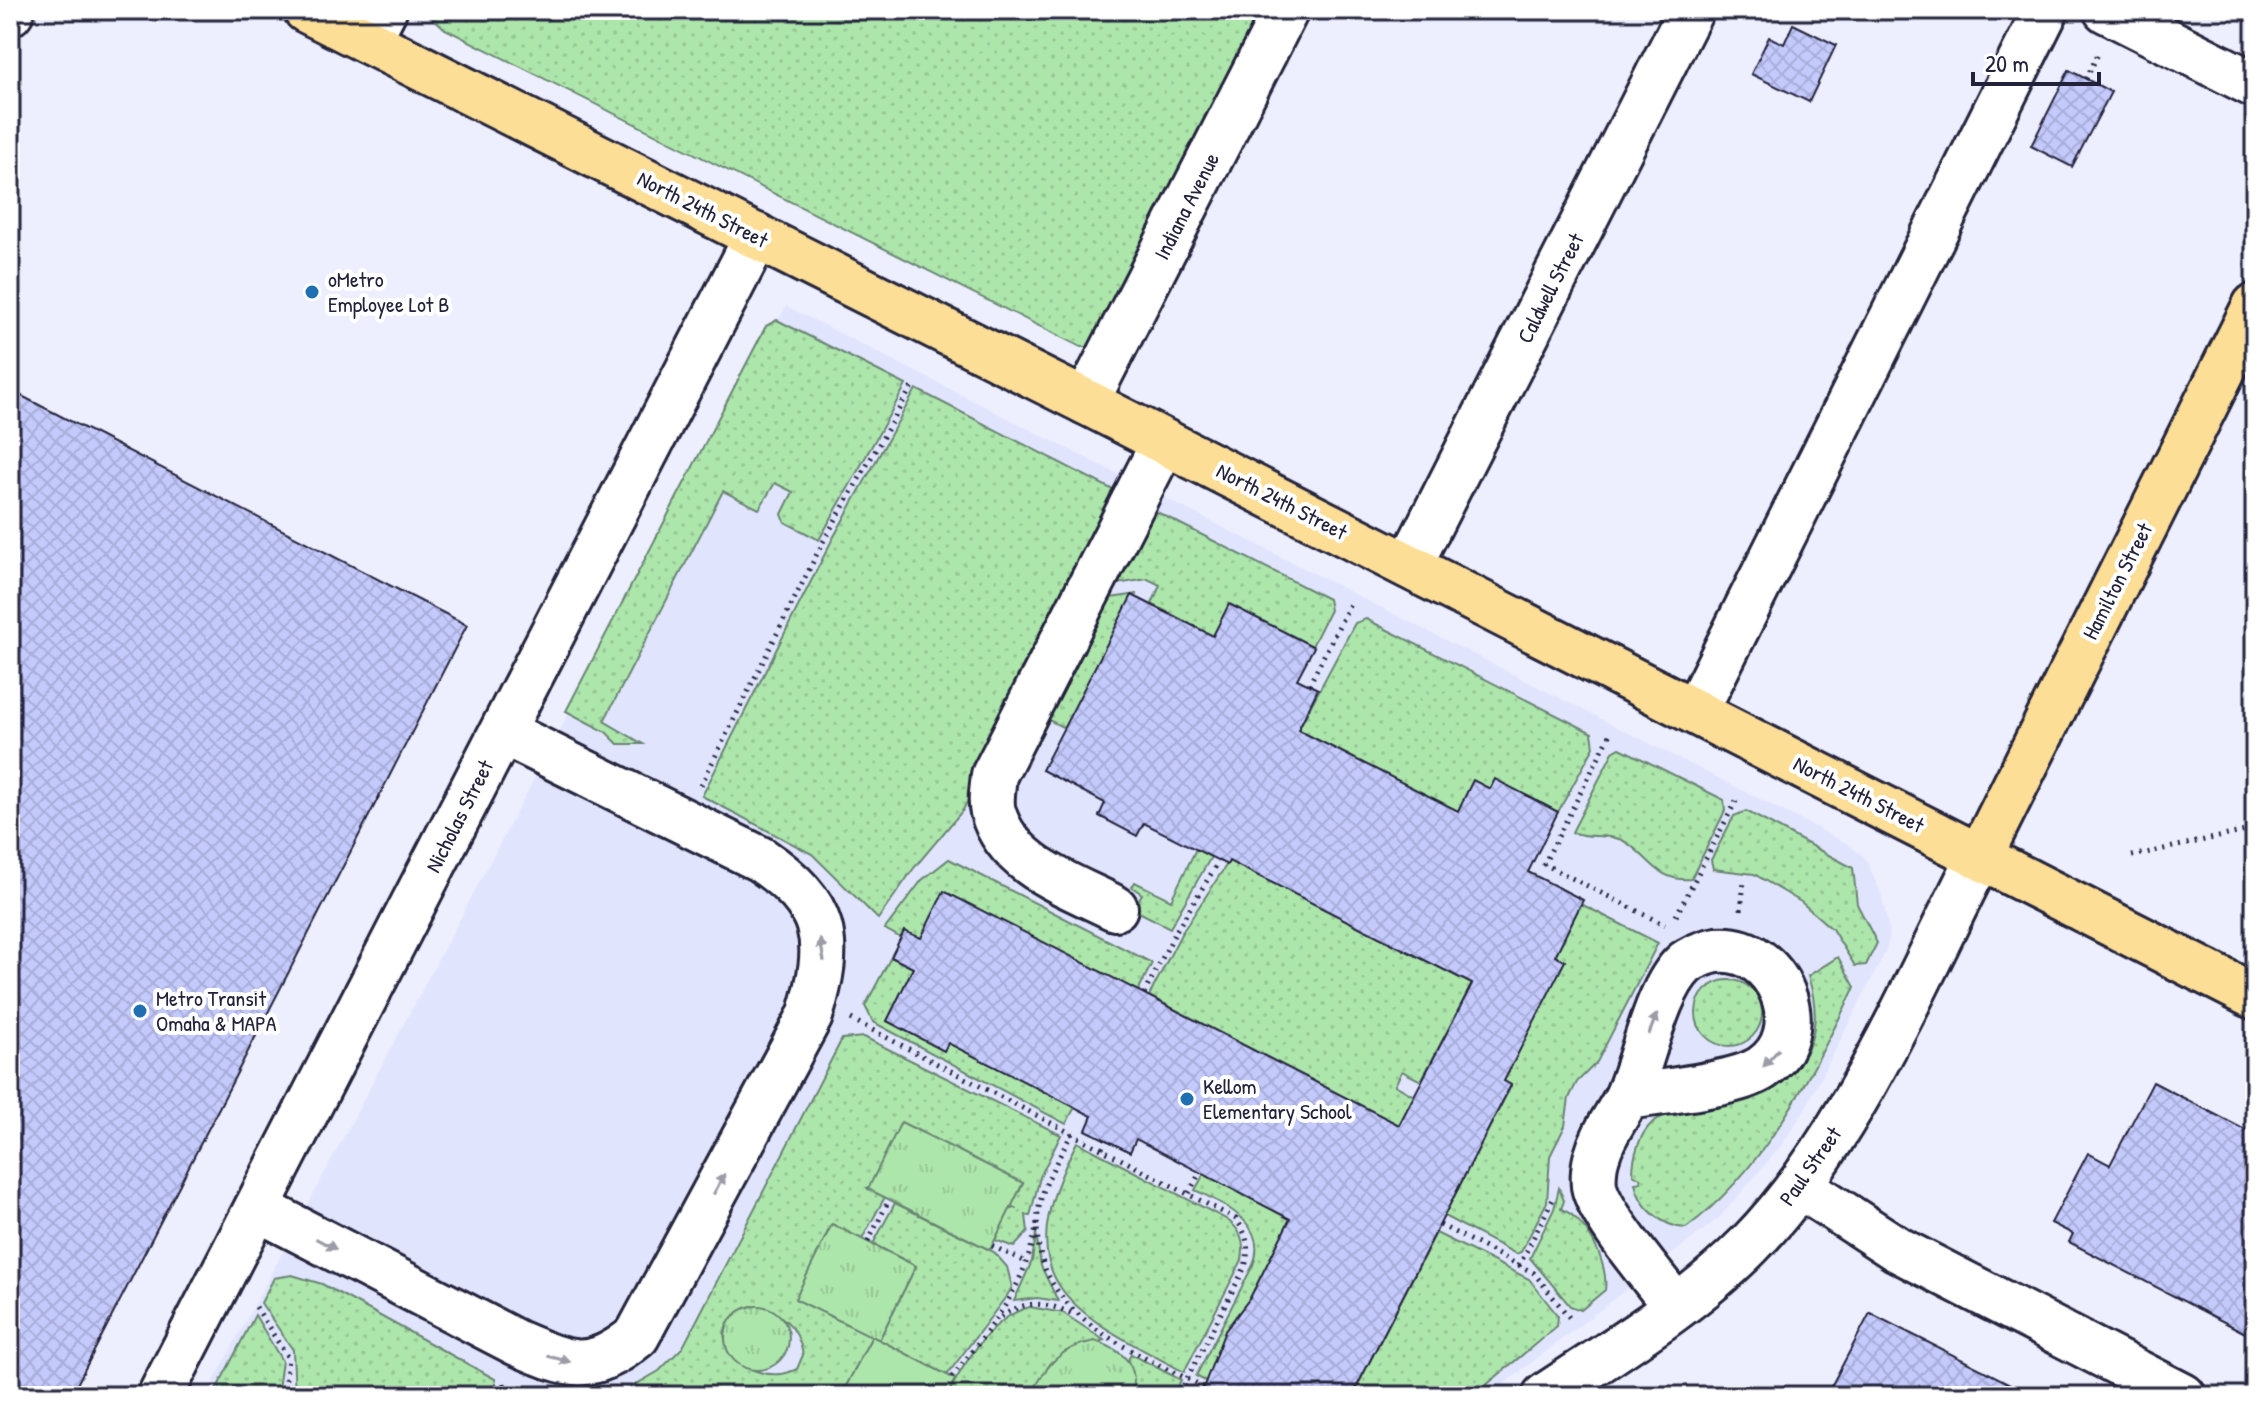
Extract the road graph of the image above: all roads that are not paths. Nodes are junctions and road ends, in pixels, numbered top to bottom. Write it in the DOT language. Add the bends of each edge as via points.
graph roads {
  1 [pos="306,10"];
  2 [pos="1286,10"];
  3 [pos="1691,10"];
  4 [pos="2046,10"];
  5 [pos="2106,25"];
  6 [pos="376,26"];
  7 [pos="2255,85"];
  8 [pos="757,236"];
  9 [pos="2255,306"];
  10 [pos="1086,402"];
  11 [pos="1164,442"];
  12 [pos="1409,566"];
  13 [pos="1696,710"];
  14 [pos="503,732"];
  15 [pos="1980,856"];
  16 [pos="1115,908"];
  17 [pos="2255,997"];
  18 [pos="1627,1097"];
  19 [pos="1800,1186"];
  20 [pos="257,1208"];
  21 [pos="1675,1306"];
  22 [pos="1555,1393"];
  23 [pos="160,1396"];
  24 [pos="2183,1396"];
  1 -- 6 [label="main road, North 24th Street"];
  2 -- 10 [label="street, Indiana Avenue"];
  3 -- 12 [label="street, Caldwell Street"];
  4 -- 13 [label="street"];
  5 -- 7 [label="street"];
  6 -- 8 [label="main road, North 24th Street"];
  8 -- 10 [label="main road, North 24th Street"];
  8 -- 14 [label="street, Nicholas Street"];
  9 -- 15 [label="main road, Hamilton Street"];
  10 -- 11 [label="main road, North 24th Street"];
  11 -- 12 [label="main road, North 24th Street"];
  11 -- 16 [label="street" via="994,775 992,810 1005,840 1029,864"];
  12 -- 13 [label="main road, North 24th Street"];
  13 -- 15 [label="main road, North 24th Street"];
  14 -- 20 [label="street, Nicholas Street"];
  20 -- 14 [label="street, one-way" via="517,1343 555,1360 585,1365 615,1354 637,1336 810,1016 825,963 816,917 795,883 760,859"];
  15 -- 17 [label="main road, North 24th Street"];
  15 -- 19 [label="street, Paul Street" via="1857,1094"];
  18 -- 21 [label="street" via="1606,1130 1594,1187"];
  19 -- 21 [label="street, Paul Street" via="1746,1247"];
  19 -- 24 [label="street" via="1897,1249"];
  20 -- 23 [label="street, Nicholas Street"];
  21 -- 22 [label="street, Paul Street"];
}
